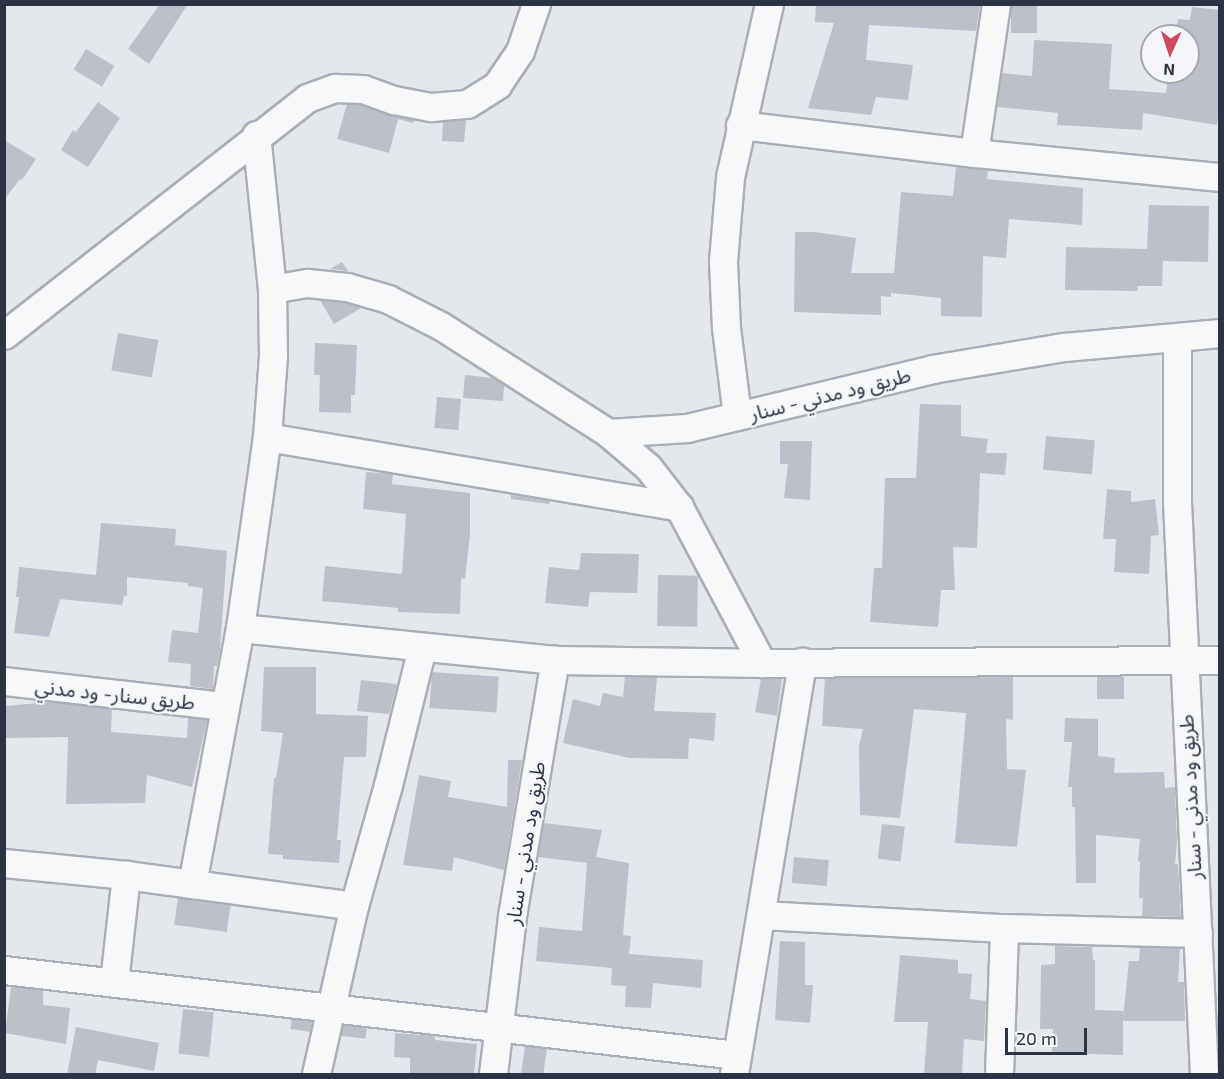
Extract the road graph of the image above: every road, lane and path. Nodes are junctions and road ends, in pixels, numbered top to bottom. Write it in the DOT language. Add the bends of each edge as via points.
graph roads {
  1 [pos="536,4"];
  2 [pos="769,4"];
  3 [pos="996,4"];
  4 [pos="740,125"];
  5 [pos="256,135"];
  6 [pos="974,153"];
  7 [pos="1220,177"];
  8 [pos="272,289"];
  9 [pos="1220,333"];
  10 [pos="4,335"];
  11 [pos="1178,337"];
  12 [pos="737,416"];
  13 [pos="608,433"];
  14 [pos="267,436"];
  15 [pos="679,507"];
  16 [pos="240,628"];
  17 [pos="422,648"];
  18 [pos="555,660"];
  19 [pos="1183,660"];
  20 [pos="1220,660"];
  21 [pos="802,662"];
  22 [pos="762,663"];
  23 [pos="4,681"];
  24 [pos="225,706"];
  25 [pos="4,863"];
  26 [pos="126,875"];
  27 [pos="192,884"];
  28 [pos="354,906"];
  29 [pos="761,915"];
  30 [pos="1004,928"];
  31 [pos="1198,933"];
  32 [pos="4,970"];
  33 [pos="114,982"];
  34 [pos="329,1008"];
  35 [pos="497,1026"];
  36 [pos="735,1065"];
  37 [pos="316,1074"];
  38 [pos="493,1074"];
  39 [pos="999,1074"];
  40 [pos="1204,1074"];
  1 -- 5 [label="street" via="520,51 497,85 467,105 431,107 363,89 335,88 307,98"];
  2 -- 4 [label="street, طريق ود مدني - سنار"];
  3 -- 6 [label="street"];
  4 -- 6 [label="street"];
  4 -- 12 [label="street, طريق ود مدني - سنار" via="730,177 723,261 726,328"];
  5 -- 8 [label="street"];
  5 -- 10 [label="street"];
  6 -- 7 [label="street"];
  8 -- 13 [label="street" via="307,283 347,287 388,299 441,326"];
  8 -- 14 [label="street" via="273,356"];
  9 -- 11 [label="street, طريق ود مدني - سنار"];
  11 -- 12 [label="street, طريق ود مدني - سنار" via="1064,347 932,369"];
  11 -- 19 [label="street, طريق ود مدني - سنار" via="1177,502"];
  12 -- 13 [label="street" via="687,428"];
  13 -- 15 [label="street" via="648,468"];
  14 -- 15 [label="street"];
  14 -- 16 [label="street"];
  15 -- 22 [label="street"];
  16 -- 17 [label="street"];
  16 -- 24 [label="street"];
  17 -- 18 [label="street"];
  17 -- 28 [label="street"];
  18 -- 22 [label="street"];
  18 -- 35 [label="street, طريق ود مدني - سنار"];
  19 -- 20 [label="street"];
  19 -- 21 [label="street"];
  19 -- 31 [label="street, طريق ود مدني - سنار"];
  21 -- 22 [label="street"];
  21 -- 29 [label="street"];
  23 -- 24 [label="street, طريق سنار- ود مدني"];
  24 -- 27 [label="street"];
  25 -- 26 [label="street"];
  26 -- 27 [label="street"];
  26 -- 33 [label="street"];
  27 -- 28 [label="street"];
  28 -- 34 [label="street"];
  29 -- 30 [label="street"];
  29 -- 36 [label="street"];
  30 -- 31 [label="street"];
  30 -- 39 [label="street"];
  31 -- 40 [label="street, طريق ود مدني - سنار"];
  32 -- 33 [label="street"];
  33 -- 34 [label="street"];
  34 -- 35 [label="street"];
  34 -- 37 [label="street"];
  35 -- 36 [label="street"];
  35 -- 38 [label="street, طريق ود مدني - سنار"];
}
